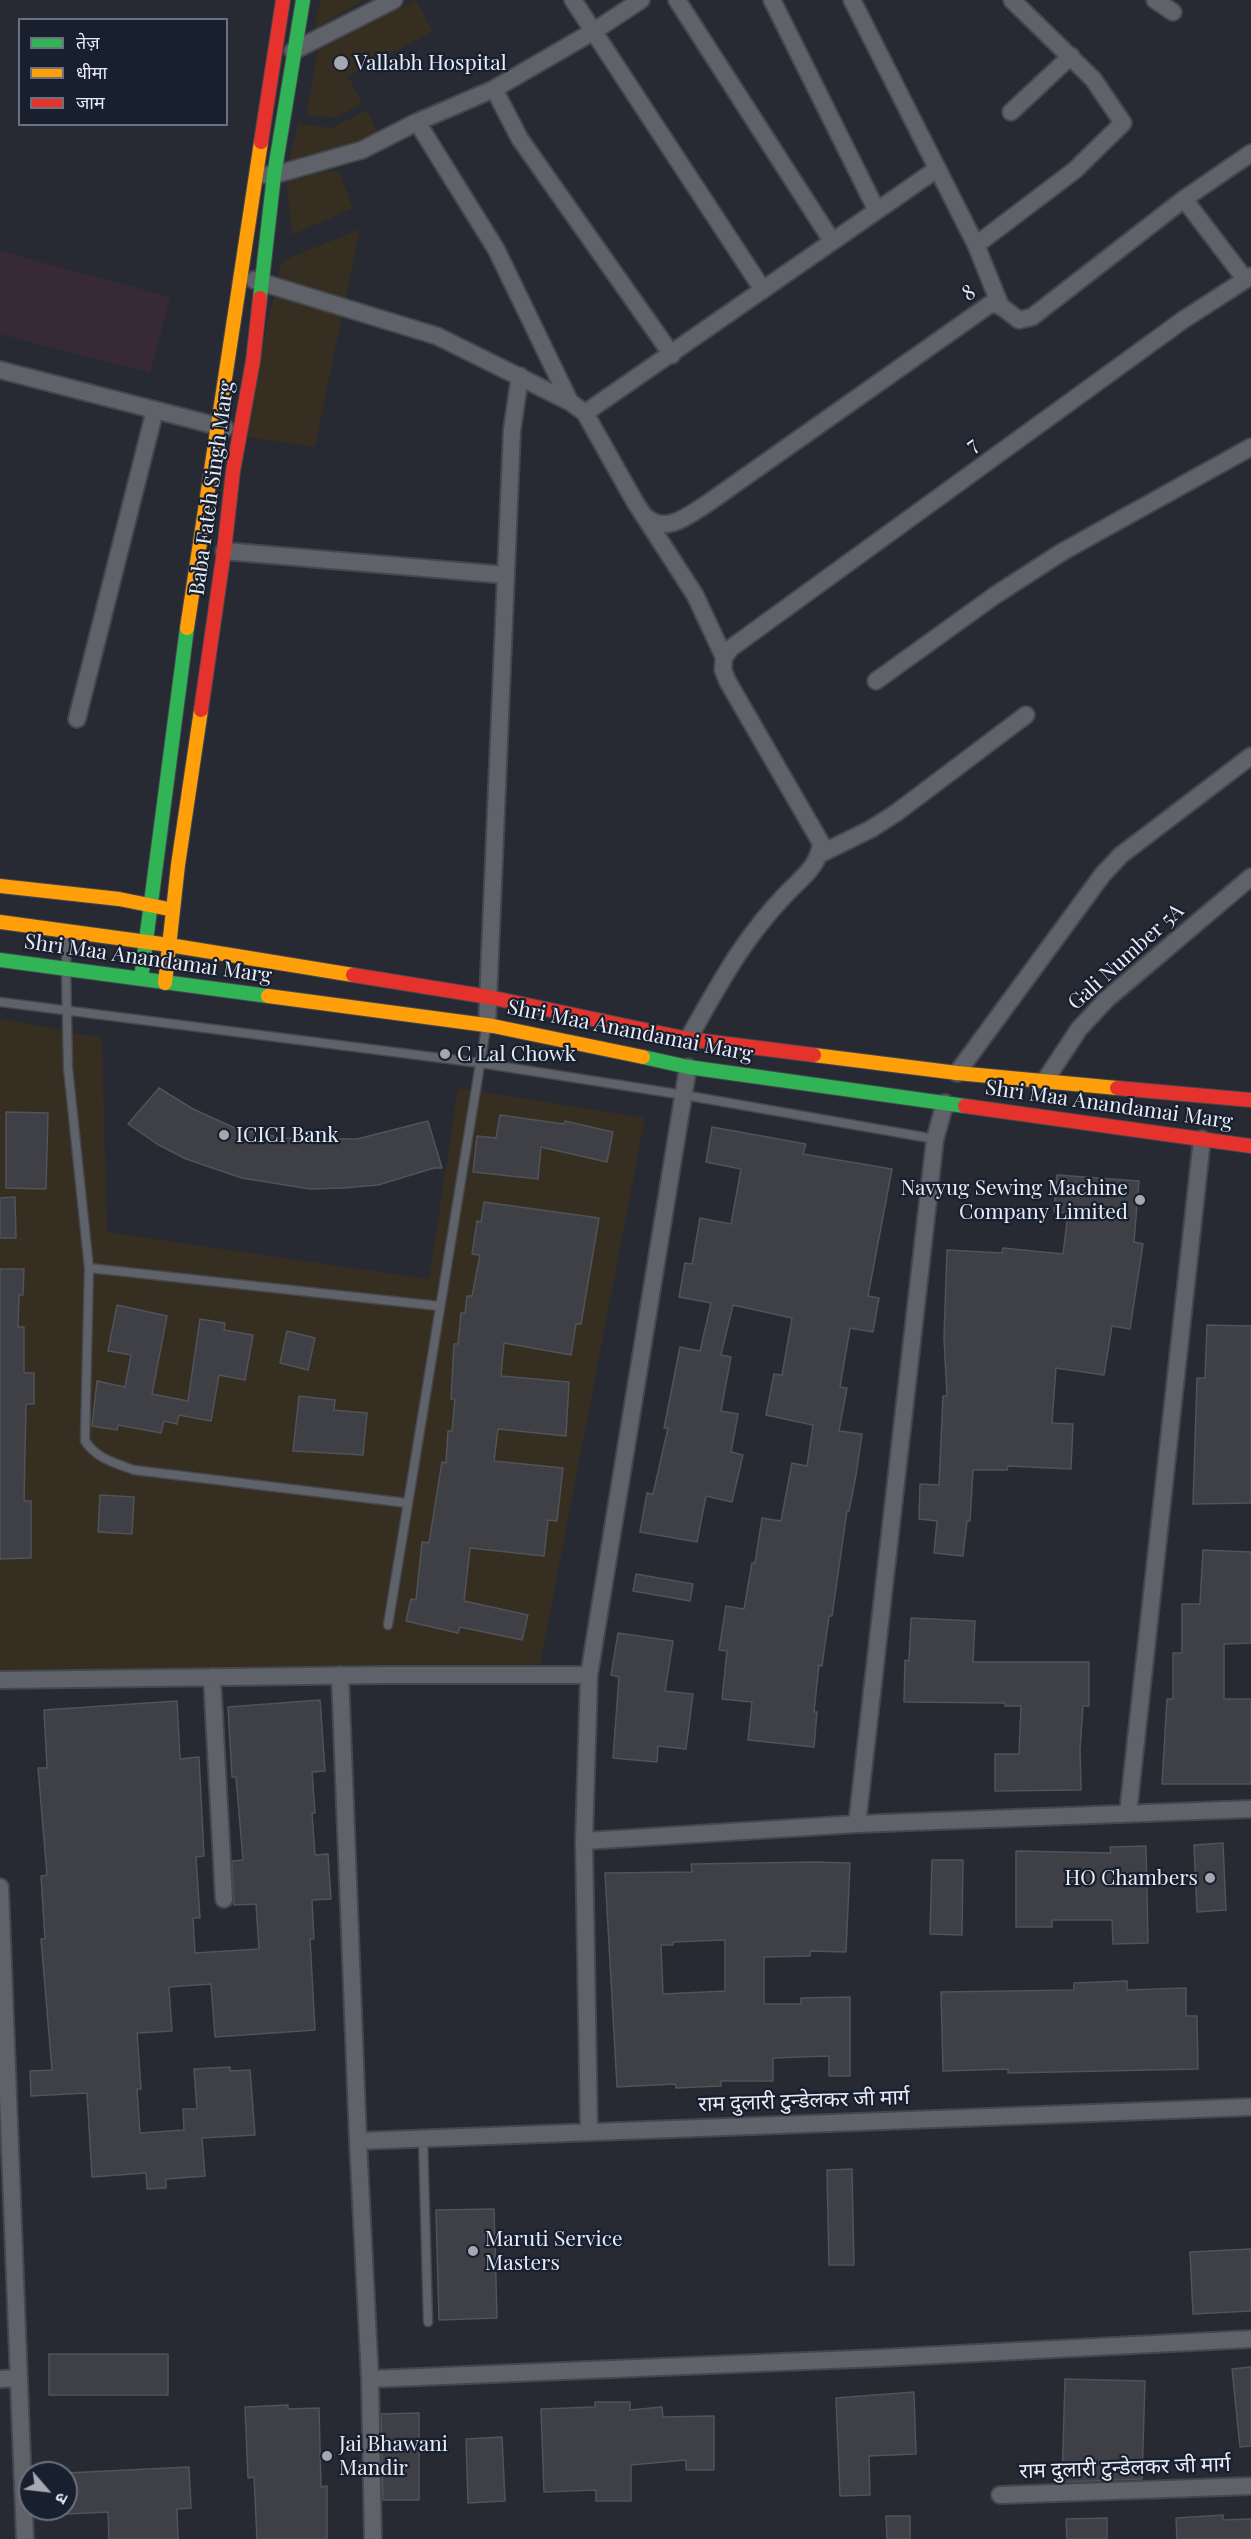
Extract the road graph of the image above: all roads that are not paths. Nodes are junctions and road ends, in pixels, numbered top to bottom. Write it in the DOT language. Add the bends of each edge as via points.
graph roads {
  1 [pos="283,0"];
  2 [pos="303,0"];
  3 [pos="394,0"];
  4 [pos="573,0"];
  5 [pos="641,0"];
  6 [pos="677,0"];
  7 [pos="772,0"];
  8 [pos="852,0"];
  9 [pos="1012,0"];
  10 [pos="1155,0"];
  11 [pos="1173,12"];
  12 [pos="594,31"];
  13 [pos="293,51"];
  14 [pos="1071,56"];
  15 [pos="494,89"];
  16 [pos="1011,112"];
  17 [pos="417,122"];
  18 [pos="1251,153"];
  19 [pos="937,169"];
  20 [pos="256,175"];
  21 [pos="274,176"];
  22 [pos="1184,199"];
  23 [pos="876,209"];
  24 [pos="832,241"];
  25 [pos="976,245"];
  26 [pos="242,276"];
  27 [pos="1248,278"];
  28 [pos="261,282"];
  29 [pos="763,290"];
  30 [pos="1001,307"];
  31 [pos="672,355"];
  32 [pos="0,370"];
  33 [pos="520,376"];
  34 [pos="570,402"];
  35 [pos="155,410"];
  36 [pos="585,413"];
  37 [pos="216,427"];
  38 [pos="240,431"];
  39 [pos="1251,448"];
  40 [pos="644,515"];
  41 [pos="224,551"];
  42 [pos="506,575"];
  43 [pos="724,657"];
  44 [pos="876,681"];
  45 [pos="1026,715"];
  46 [pos="77,719"];
  47 [pos="1251,756"];
  48 [pos="820,854"];
  49 [pos="1251,878"];
  50 [pos="0,886"];
  51 [pos="150,905"];
  52 [pos="173,910"];
  53 [pos="0,922"];
  54 [pos="68,931"];
  55 [pos="145,941"];
  56 [pos="169,945"];
  57 [pos="0,960"];
  58 [pos="66,968"];
  59 [pos="141,979"];
  60 [pos="165,982"];
  61 [pos="489,997"];
  62 [pos="0,1002"];
  63 [pos="67,1012"];
  64 [pos="487,1025"];
  65 [pos="688,1040"];
  66 [pos="480,1063"];
  67 [pos="688,1067"];
  68 [pos="957,1073"];
  69 [pos="1044,1082"];
  70 [pos="684,1095"];
  71 [pos="1251,1100"];
  72 [pos="945,1103"];
  73 [pos="1202,1139"];
  74 [pos="935,1140"];
  75 [pos="1251,1146"];
  76 [pos="89,1268"];
  77 [pos="439,1306"];
  78 [pos="408,1503"];
  79 [pos="388,1626"];
  80 [pos="340,1675"];
  81 [pos="589,1675"];
  82 [pos="212,1677"];
  83 [pos="0,1680"];
  84 [pos="1251,1809"];
  85 [pos="1128,1813"];
  86 [pos="857,1824"];
  87 [pos="584,1841"];
  88 [pos="0,1887"];
  89 [pos="224,1899"];
  90 [pos="3,2011"];
  91 [pos="1251,2107"];
  92 [pos="589,2132"];
  93 [pos="423,2138"];
  94 [pos="358,2141"];
  95 [pos="428,2322"];
  96 [pos="1251,2340"];
  97 [pos="19,2378"];
  98 [pos="0,2379"];
  99 [pos="370,2379"];
  100 [pos="1251,2486"];
  101 [pos="1000,2494"];
  102 [pos="25,2539"];
  103 [pos="373,2539"];
  1 -- 20 [label="main road, Baba Fateh Singh Marg"];
  2 -- 13 [label="main road, Baba Fateh Singh Marg"];
  3 -- 13 [label="street"];
  4 -- 12 [label="street"];
  5 -- 12 [label="street"];
  6 -- 24 [label="street"];
  7 -- 23 [label="street"];
  8 -- 19 [label="street"];
  9 -- 14 [label="street"];
  10 -- 11 [label="street"];
  12 -- 15 [label="street"];
  12 -- 29 [label="street"];
  13 -- 21 [label="main road, Baba Fateh Singh Marg"];
  14 -- 16 [label="street"];
  14 -- 25 [label="street" via="1123,123 1075,170"];
  15 -- 17 [label="street"];
  15 -- 31 [label="street" via="520,139"];
  17 -- 21 [label="street" via="362,150"];
  17 -- 34 [label="street" via="496,249"];
  18 -- 22 [label="street, 8"];
  19 -- 23 [label="street"];
  19 -- 25 [label="street"];
  20 -- 21 [label="street"];
  20 -- 26 [label="main road, Baba Fateh Singh Marg"];
  21 -- 28 [label="main road, Baba Fateh Singh Marg"];
  22 -- 27 [label="street"];
  22 -- 30 [label="street, 8" via="1032,317 1019,320"];
  23 -- 24 [label="street"];
  24 -- 29 [label="street"];
  25 -- 30 [label="street"];
  26 -- 28 [label="street"];
  26 -- 37 [label="main road, Baba Fateh Singh Marg"];
  27 -- 43 [label="street, 7" via="1145,348 731,648"];
  28 -- 33 [label="street" via="437,336"];
  28 -- 38 [label="main road, Baba Fateh Singh Marg" via="253,361"];
  29 -- 31 [label="street"];
  30 -- 40 [label="street, 8" via="989,305 708,503 667,525 653,523"];
  31 -- 36 [label="street"];
  32 -- 35 [label="street"];
  33 -- 34 [label="street"];
  33 -- 42 [label="street" via="512,430"];
  34 -- 36 [label="street"];
  35 -- 37 [label="street"];
  35 -- 46 [label="street"];
  36 -- 40 [label="street"];
  37 -- 38 [label="street"];
  37 -- 51 [label="main road, Baba Fateh Singh Marg"];
  38 -- 41 [label="main road, Baba Fateh Singh Marg"];
  39 -- 44 [label="street" via="1062,552"];
  40 -- 43 [label="street" via="695,595"];
  41 -- 42 [label="street"];
  41 -- 52 [label="main road, Baba Fateh Singh Marg"];
  42 -- 61 [label="street"];
  43 -- 48 [label="street" via="723,670 728,682 821,843"];
  45 -- 48 [label="street" via="896,813"];
  47 -- 68 [label="street" via="1103,873"];
  48 -- 65 [label="street" via="736,953"];
  49 -- 69 [label="street, Gali Number 5A" via="1107,999 1079,1029"];
  50 -- 51 [label="main road"];
  51 -- 52 [label="main road"];
  51 -- 55 [label="main road, Baba Fateh Singh Marg"];
  52 -- 56 [label="main road, Baba Fateh Singh Marg"];
  53 -- 54 [label="main road, Shri Maa Anandamai Marg"];
  54 -- 55 [label="main road, Shri Maa Anandamai Marg"];
  54 -- 58 [label="lane"];
  55 -- 56 [label="main road, Shri Maa Anandamai Marg"];
  55 -- 59 [label="main road, Baba Fateh Singh Marg"];
  56 -- 60 [label="main road, Baba Fateh Singh Marg"];
  56 -- 61 [label="main road, Shri Maa Anandamai Marg"];
  57 -- 58 [label="main road, Shri Maa Anandamai Marg"];
  58 -- 59 [label="main road, Shri Maa Anandamai Marg"];
  58 -- 63 [label="lane"];
  59 -- 60 [label="main road, Shri Maa Anandamai Marg"];
  60 -- 64 [label="main road, Shri Maa Anandamai Marg"];
  61 -- 64 [label="street"];
  61 -- 65 [label="main road, Shri Maa Anandamai Marg"];
  62 -- 63 [label="lane"];
  63 -- 66 [label="lane"];
  63 -- 76 [label="lane" via="68,1068"];
  64 -- 66 [label="lane"];
  64 -- 67 [label="main road, Shri Maa Anandamai Marg"];
  65 -- 68 [label="main road, Shri Maa Anandamai Marg"];
  66 -- 70 [label="lane"];
  66 -- 77 [label="lane"];
  67 -- 70 [label="street"];
  67 -- 72 [label="main road, Shri Maa Anandamai Marg"];
  68 -- 69 [label="main road, Shri Maa Anandamai Marg"];
  69 -- 71 [label="main road, Shri Maa Anandamai Marg"];
  70 -- 74 [label="lane"];
  70 -- 81 [label="street"];
  72 -- 73 [label="main road, Shri Maa Anandamai Marg"];
  72 -- 74 [label="street"];
  73 -- 75 [label="main road, Shri Maa Anandamai Marg"];
  73 -- 85 [label="street"];
  74 -- 86 [label="street"];
  76 -- 77 [label="lane"];
  76 -- 78 [label="lane" via="85,1441 91,1450 107,1461 135,1470"];
  77 -- 78 [label="lane"];
  78 -- 79 [label="lane"];
  80 -- 81 [label="street"];
  80 -- 82 [label="street"];
  80 -- 94 [label="street"];
  81 -- 87 [label="street"];
  82 -- 83 [label="street"];
  82 -- 89 [label="street"];
  84 -- 85 [label="street"];
  85 -- 86 [label="street"];
  86 -- 87 [label="street"];
  87 -- 92 [label="street"];
  88 -- 90 [label="street"];
  90 -- 97 [label="street"];
  91 -- 92 [label="street, राम दुलारी टुन्डेलकर जी मार्ग"];
  92 -- 93 [label="street, राम दुलारी टुन्डेलकर जी मार्ग"];
  93 -- 94 [label="street, राम दुलारी टुन्डेलकर जी मार्ग"];
  93 -- 95 [label="lane"];
  94 -- 99 [label="street"];
  96 -- 99 [label="street"];
  97 -- 98 [label="street"];
  97 -- 102 [label="street"];
  99 -- 103 [label="street"];
  100 -- 101 [label="street, राम दुलारी टुन्डेलकर जी मार्ग"];
}
